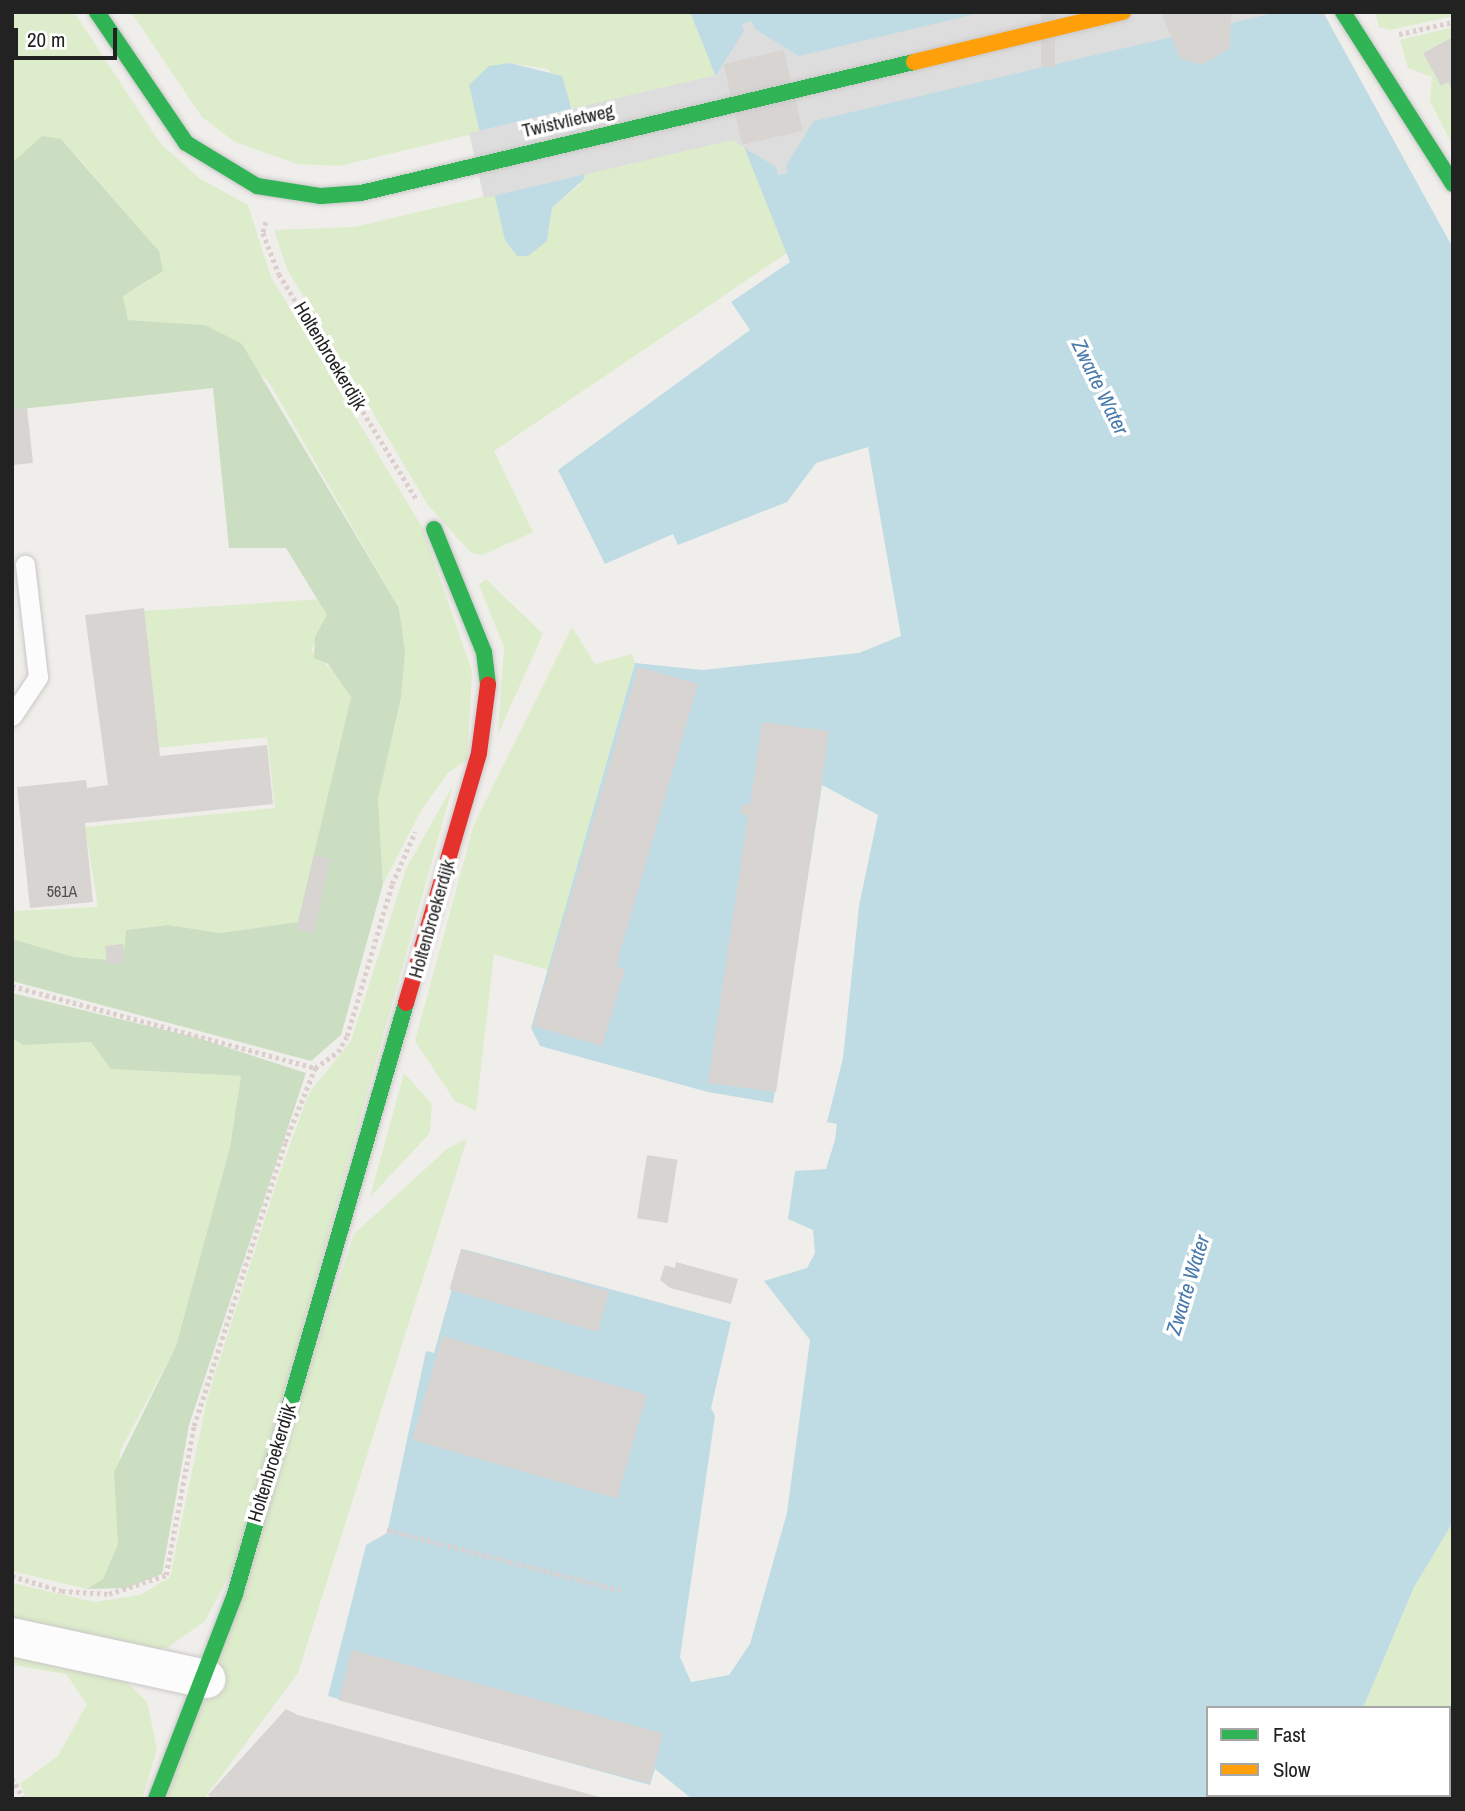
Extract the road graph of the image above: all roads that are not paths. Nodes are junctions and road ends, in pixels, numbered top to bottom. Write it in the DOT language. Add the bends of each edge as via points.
graph roads {
  1 [pos="97,12"];
  2 [pos="1123,12"];
  3 [pos="1342,12"];
  4 [pos="1453,184"];
  5 [pos="434,529"];
  6 [pos="25,565"];
  7 [pos="12,716"];
  8 [pos="12,1637"];
  9 [pos="207,1679"];
  10 [pos="156,1799"];
  1 -- 2 [label="street, Twistvlietweg" via="186,143 237,177 276,191 361,193"];
  3 -- 4 [label="street" via="1378,76 1398,90"];
  5 -- 9 [label="street, Holtenbroekerdijk" via="484,652 488,682 479,753"];
  6 -- 7 [label="lane" via="38,677"];
  8 -- 9 [label="street"];
  9 -- 10 [label="street, Holtenbroekerdijk"];
}
